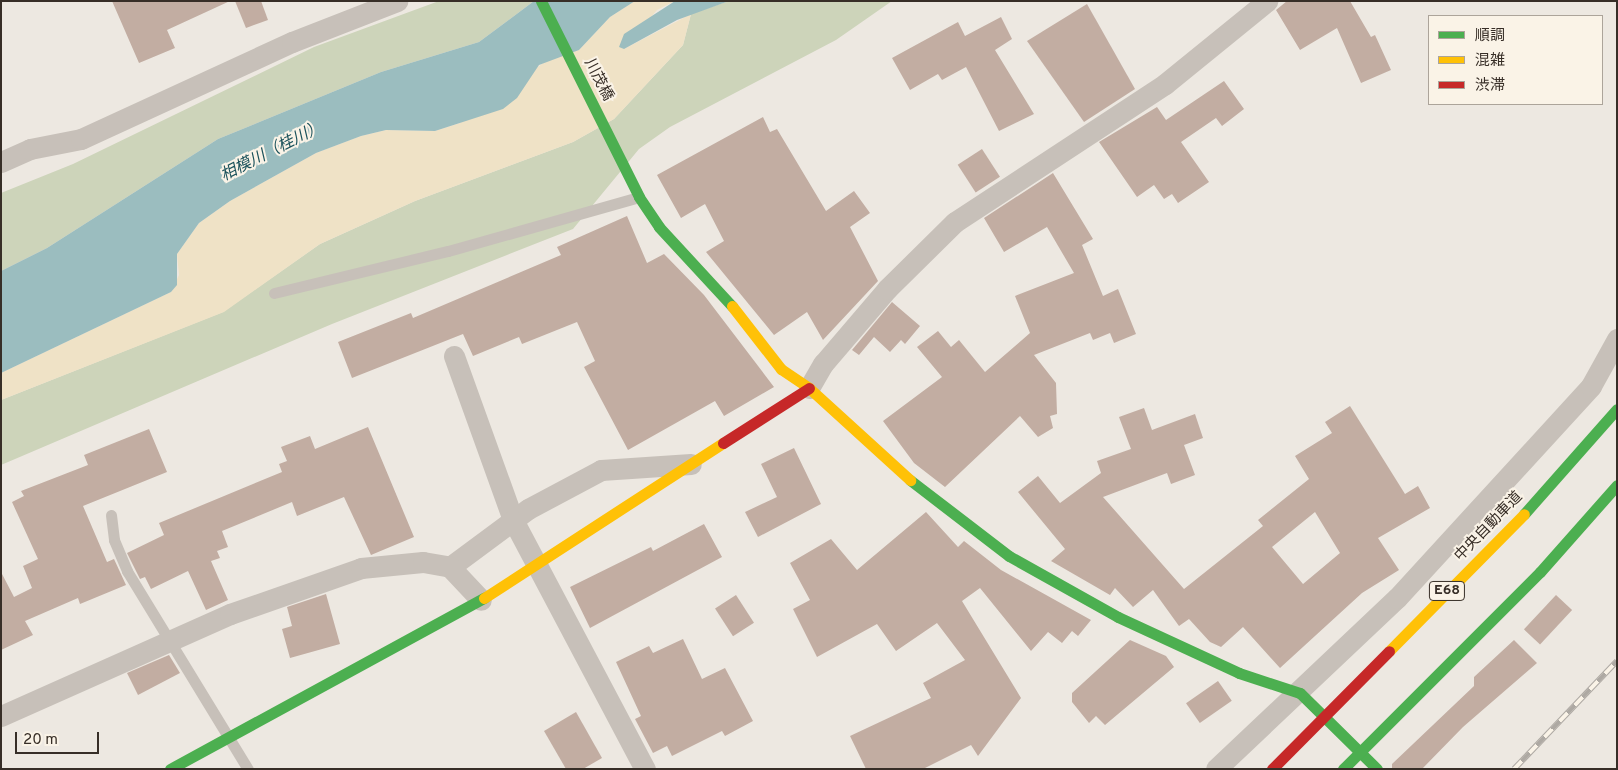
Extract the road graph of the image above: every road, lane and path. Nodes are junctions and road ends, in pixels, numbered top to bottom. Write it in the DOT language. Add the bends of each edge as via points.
graph roads {
  1 [pos="397,1"];
  2 [pos="540,1"];
  3 [pos="1267,1"];
  4 [pos="1,162"];
  5 [pos="639,197"];
  6 [pos="274,293"];
  7 [pos="1617,339"];
  8 [pos="454,356"];
  9 [pos="809,388"];
  10 [pos="1617,409"];
  11 [pos="690,464"];
  12 [pos="1617,485"];
  13 [pos="110,515"];
  14 [pos="513,520"];
  15 [pos="536,565"];
  16 [pos="450,567"];
  17 [pos="481,600"];
  18 [pos="170,640"];
  19 [pos="1300,693"];
  20 [pos="1,716"];
  21 [pos="228,740"];
  22 [pos="178,767"];
  23 [pos="248,769"];
  24 [pos="646,769"];
  25 [pos="1216,769"];
  26 [pos="1272,769"];
  27 [pos="1343,769"];
  28 [pos="1377,769"];
  1 -- 4 [label="street" via="292,42 81,139 30,148"];
  2 -- 5 [label="main road, 川茂橋"];
  3 -- 9 [label="street" via="1165,84 955,222 887,289 823,364"];
  5 -- 6 [label="lane"];
  5 -- 9 [label="main road, 川茂橋" via="659,227 716,285 781,370"];
  7 -- 19 [label="street" via="1591,386 1397,598"];
  8 -- 14 [label="street"];
  9 -- 11 [label="main road"];
  9 -- 19 [label="main road, 川茂橋" via="904,475 1009,556 1118,617 1239,673"];
  10 -- 26 [label="main road, 中央自動車道 / E68, bridge" via="1519,519"];
  11 -- 14 [label="street" via="601,470"];
  11 -- 15 [label="main road"];
  12 -- 27 [label="main road, bridge" via="1540,572"];
  13 -- 18 [label="lane" via="114,540 127,571"];
  14 -- 15 [label="street"];
  14 -- 16 [label="street"];
  15 -- 17 [label="main road"];
  15 -- 24 [label="street"];
  16 -- 17 [label="street"];
  16 -- 18 [label="street" via="423,562 361,568 230,614"];
  17 -- 21 [label="main road" via="398,642"];
  18 -- 20 [label="street"];
  18 -- 21 [label="lane"];
  19 -- 25 [label="street"];
  19 -- 28 [label="main road"];
  21 -- 22 [label="main road"];
  21 -- 23 [label="lane"];
}
